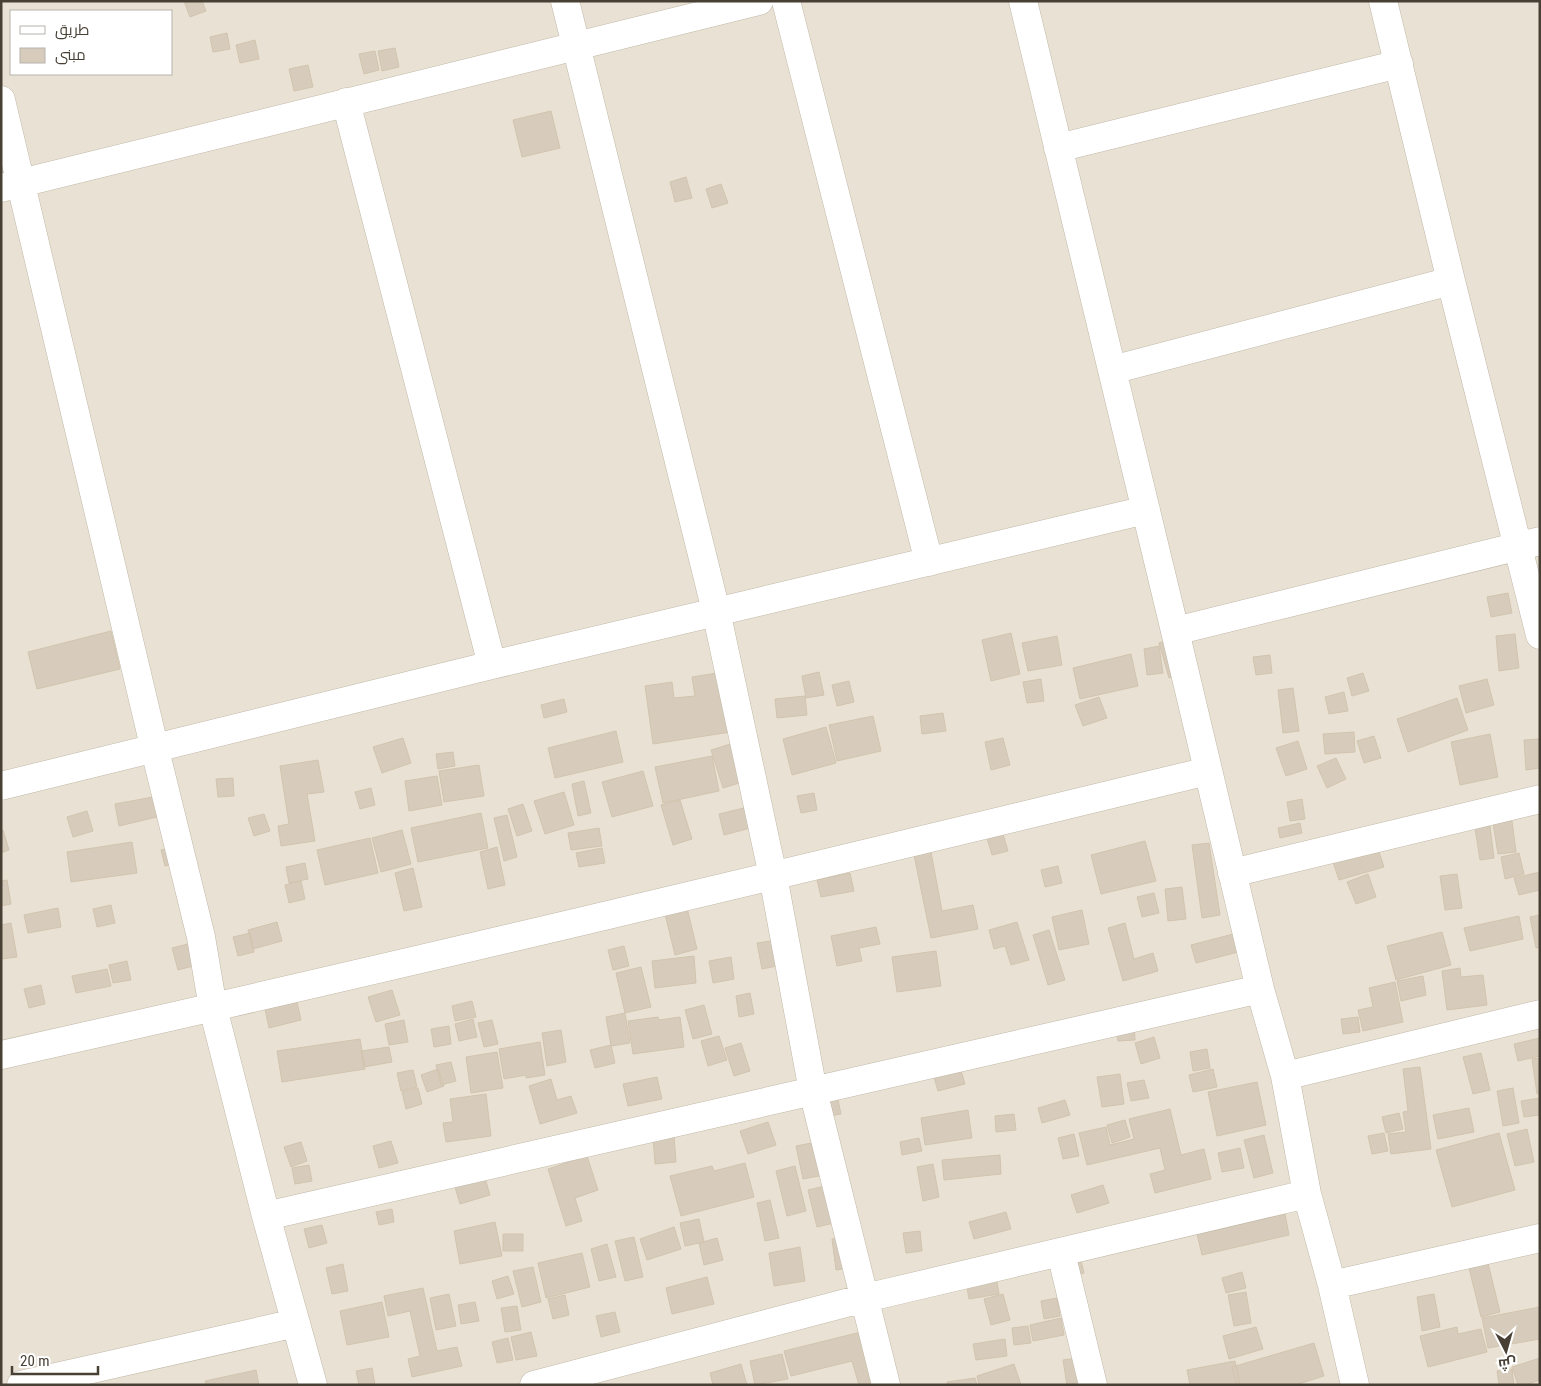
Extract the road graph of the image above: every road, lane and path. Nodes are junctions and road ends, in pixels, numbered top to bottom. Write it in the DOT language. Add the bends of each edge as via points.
graph roads {
  1 [pos="565,1"];
  2 [pos="759,1"];
  3 [pos="786,1"];
  4 [pos="1022,1"];
  5 [pos="1383,1"];
  6 [pos="576,46"];
  7 [pos="1399,64"];
  8 [pos="1,100"];
  9 [pos="346,102"];
  10 [pos="1058,148"];
  11 [pos="11,185"];
  12 [pos="1451,282"];
  13 [pos="1112,370"];
  14 [pos="1146,510"];
  15 [pos="1529,544"];
  16 [pos="930,562"];
  17 [pos="716,611"];
  18 [pos="1175,631"];
  19 [pos="1540,635"];
  20 [pos="492,665"];
  21 [pos="155,750"];
  22 [pos="1208,771"];
  23 [pos="1,786"];
  24 [pos="1540,800"];
  25 [pos="1232,873"];
  26 [pos="773,876"];
  27 [pos="1260,989"];
  28 [pos="213,1008"];
  29 [pos="1540,1014"];
  30 [pos="1,1054"];
  31 [pos="1286,1076"];
  32 [pos="813,1091"];
  33 [pos="1307,1194"];
  34 [pos="266,1216"];
  35 [pos="1540,1238"];
  36 [pos="1061,1253"];
  37 [pos="1332,1285"];
  38 [pos="865,1298"];
  39 [pos="296,1324"];
  40 [pos="21,1385"];
  41 [pos="313,1385"];
  42 [pos="534,1385"];
  43 [pos="886,1385"];
  44 [pos="1093,1385"];
  45 [pos="1355,1385"];
  1 -- 6 [label="street"];
  2 -- 6 [label="street"];
  3 -- 16 [label="street"];
  4 -- 10 [label="street"];
  5 -- 7 [label="street"];
  6 -- 9 [label="street"];
  6 -- 17 [label="street"];
  7 -- 10 [label="street"];
  7 -- 12 [label="street"];
  8 -- 11 [label="street"];
  9 -- 11 [label="street"];
  9 -- 20 [label="street"];
  10 -- 13 [label="street"];
  11 -- 21 [label="street"];
  12 -- 13 [label="street"];
  12 -- 15 [label="street"];
  13 -- 14 [label="street"];
  14 -- 16 [label="street"];
  14 -- 18 [label="street"];
  15 -- 18 [label="street"];
  15 -- 19 [label="street"];
  16 -- 17 [label="street"];
  17 -- 20 [label="street"];
  17 -- 26 [label="street"];
  18 -- 22 [label="street"];
  20 -- 21 [label="street"];
  21 -- 23 [label="street"];
  21 -- 28 [label="street" via="201,937"];
  22 -- 25 [label="street"];
  22 -- 26 [label="street"];
  24 -- 25 [label="street"];
  25 -- 27 [label="street"];
  26 -- 28 [label="street"];
  26 -- 32 [label="street"];
  27 -- 31 [label="street"];
  27 -- 32 [label="street"];
  28 -- 30 [label="street"];
  28 -- 34 [label="street"];
  29 -- 31 [label="street"];
  31 -- 33 [label="street"];
  32 -- 34 [label="street"];
  32 -- 38 [label="street"];
  33 -- 36 [label="street"];
  33 -- 37 [label="street"];
  34 -- 39 [label="street"];
  35 -- 37 [label="street"];
  36 -- 38 [label="street"];
  36 -- 44 [label="street"];
  37 -- 45 [label="street"];
  38 -- 42 [label="street"];
  38 -- 43 [label="street"];
  39 -- 40 [label="street"];
  39 -- 41 [label="street"];
}
